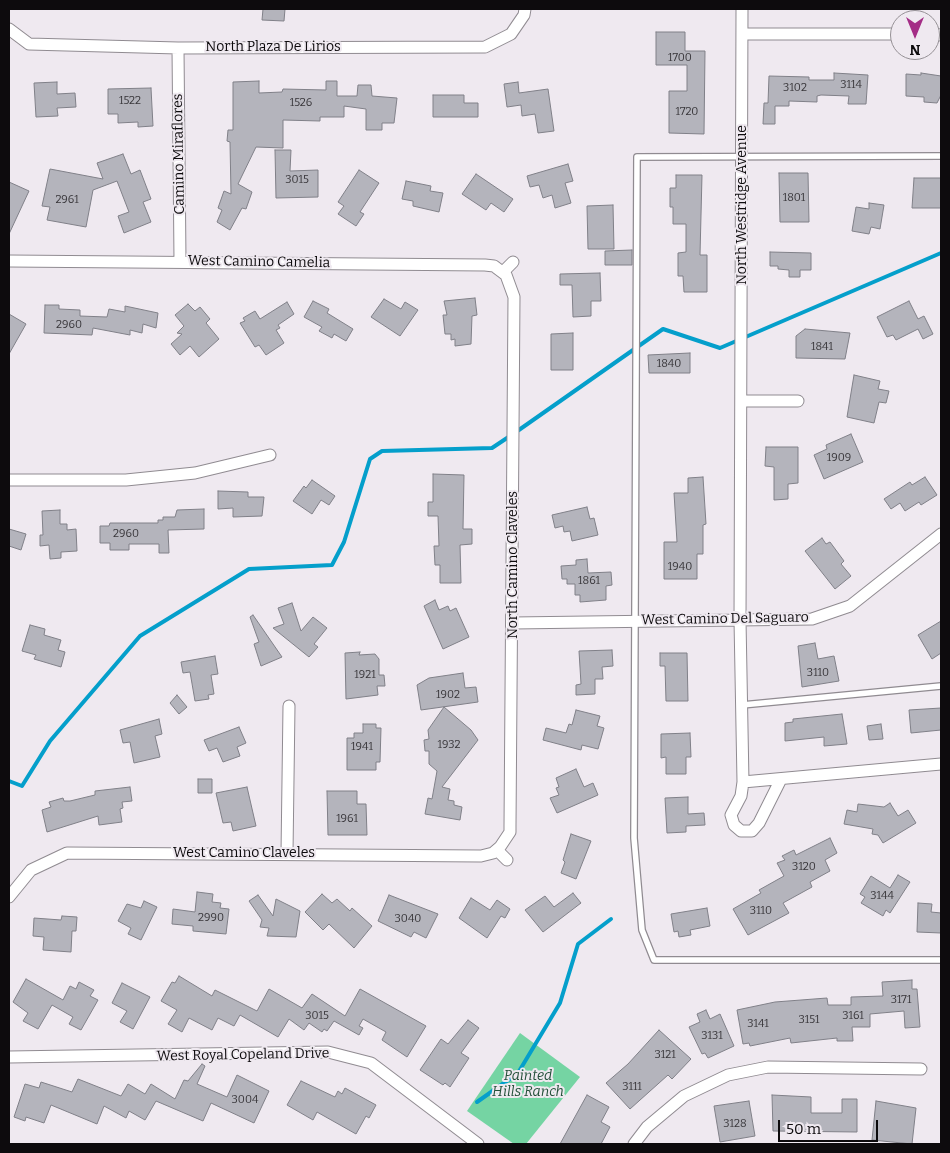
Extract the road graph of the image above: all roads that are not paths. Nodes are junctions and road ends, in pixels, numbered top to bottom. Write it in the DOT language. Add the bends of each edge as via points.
graph roads {
  1 [pos="525,9"];
  2 [pos="742,9"];
  3 [pos="9,29"];
  4 [pos="742,34"];
  5 [pos="890,34"];
  6 [pos="178,48"];
  7 [pos="742,156"];
  8 [pos="941,156"];
  9 [pos="9,261"];
  10 [pos="180,261"];
  11 [pos="513,262"];
  12 [pos="504,273"];
  13 [pos="741,401"];
  14 [pos="798,401"];
  15 [pos="270,455"];
  16 [pos="9,480"];
  17 [pos="940,539"];
  18 [pos="740,620"];
  19 [pos="635,621"];
  20 [pos="513,623"];
  21 [pos="941,686"];
  22 [pos="742,705"];
  23 [pos="289,706"];
  24 [pos="941,764"];
  25 [pos="781,779"];
  26 [pos="743,782"];
  27 [pos="496,851"];
  28 [pos="288,853"];
  29 [pos="507,860"];
  30 [pos="9,897"];
  31 [pos="941,960"];
  32 [pos="9,1057"];
  33 [pos="921,1069"];
  34 [pos="478,1144"];
  35 [pos="634,1144"];
  1 -- 6 [label="street, North Plaza De Lirios" via="511,34 485,47"];
  2 -- 4 [label="street, North Westridge Avenue"];
  3 -- 6 [label="street, North Plaza De Lirios" via="29,44"];
  4 -- 5 [label="street"];
  4 -- 7 [label="street, North Westridge Avenue"];
  6 -- 10 [label="street, Camino Miraflores"];
  7 -- 8 [label="lane"];
  7 -- 13 [label="street, North Westridge Avenue"];
  7 -- 19 [label="lane" via="637,157"];
  9 -- 10 [label="street, West Camino Camelia"];
  10 -- 12 [label="street, West Camino Camelia" via="485,265"];
  11 -- 12 [label="street"];
  12 -- 20 [label="street, North Camino Claveles" via="514,297"];
  13 -- 14 [label="street"];
  13 -- 18 [label="street, North Westridge Avenue"];
  15 -- 16 [label="street" via="196,473 126,480"];
  17 -- 18 [label="street, West Camino Del Saguaro" via="850,606 812,619"];
  18 -- 19 [label="street, West Camino Del Saguaro"];
  18 -- 22 [label="street, North Westridge Avenue"];
  19 -- 20 [label="street, West Camino Del Saguaro"];
  19 -- 31 [label="lane" via="634,838 642,930 654,960"];
  20 -- 27 [label="street, North Camino Claveles" via="510,825 505,840"];
  21 -- 22 [label="lane"];
  22 -- 26 [label="street, North Westridge Avenue"];
  23 -- 28 [label="street"];
  24 -- 25 [label="street"];
  25 -- 26 [label="street"];
  25 -- 26 [label="street, North Westridge Avenue" via="760,822 752,831 741,831 734,825 731,815 741,796"];
  27 -- 28 [label="street, West Camino Claveles" via="481,856"];
  27 -- 29 [label="street"];
  28 -- 30 [label="street, West Camino Claveles" via="67,853 31,870"];
  32 -- 34 [label="street, West Royal Copeland Drive" via="328,1052 371,1063"];
  33 -- 35 [label="street" via="768,1068 728,1075 684,1096 647,1127"];
}
